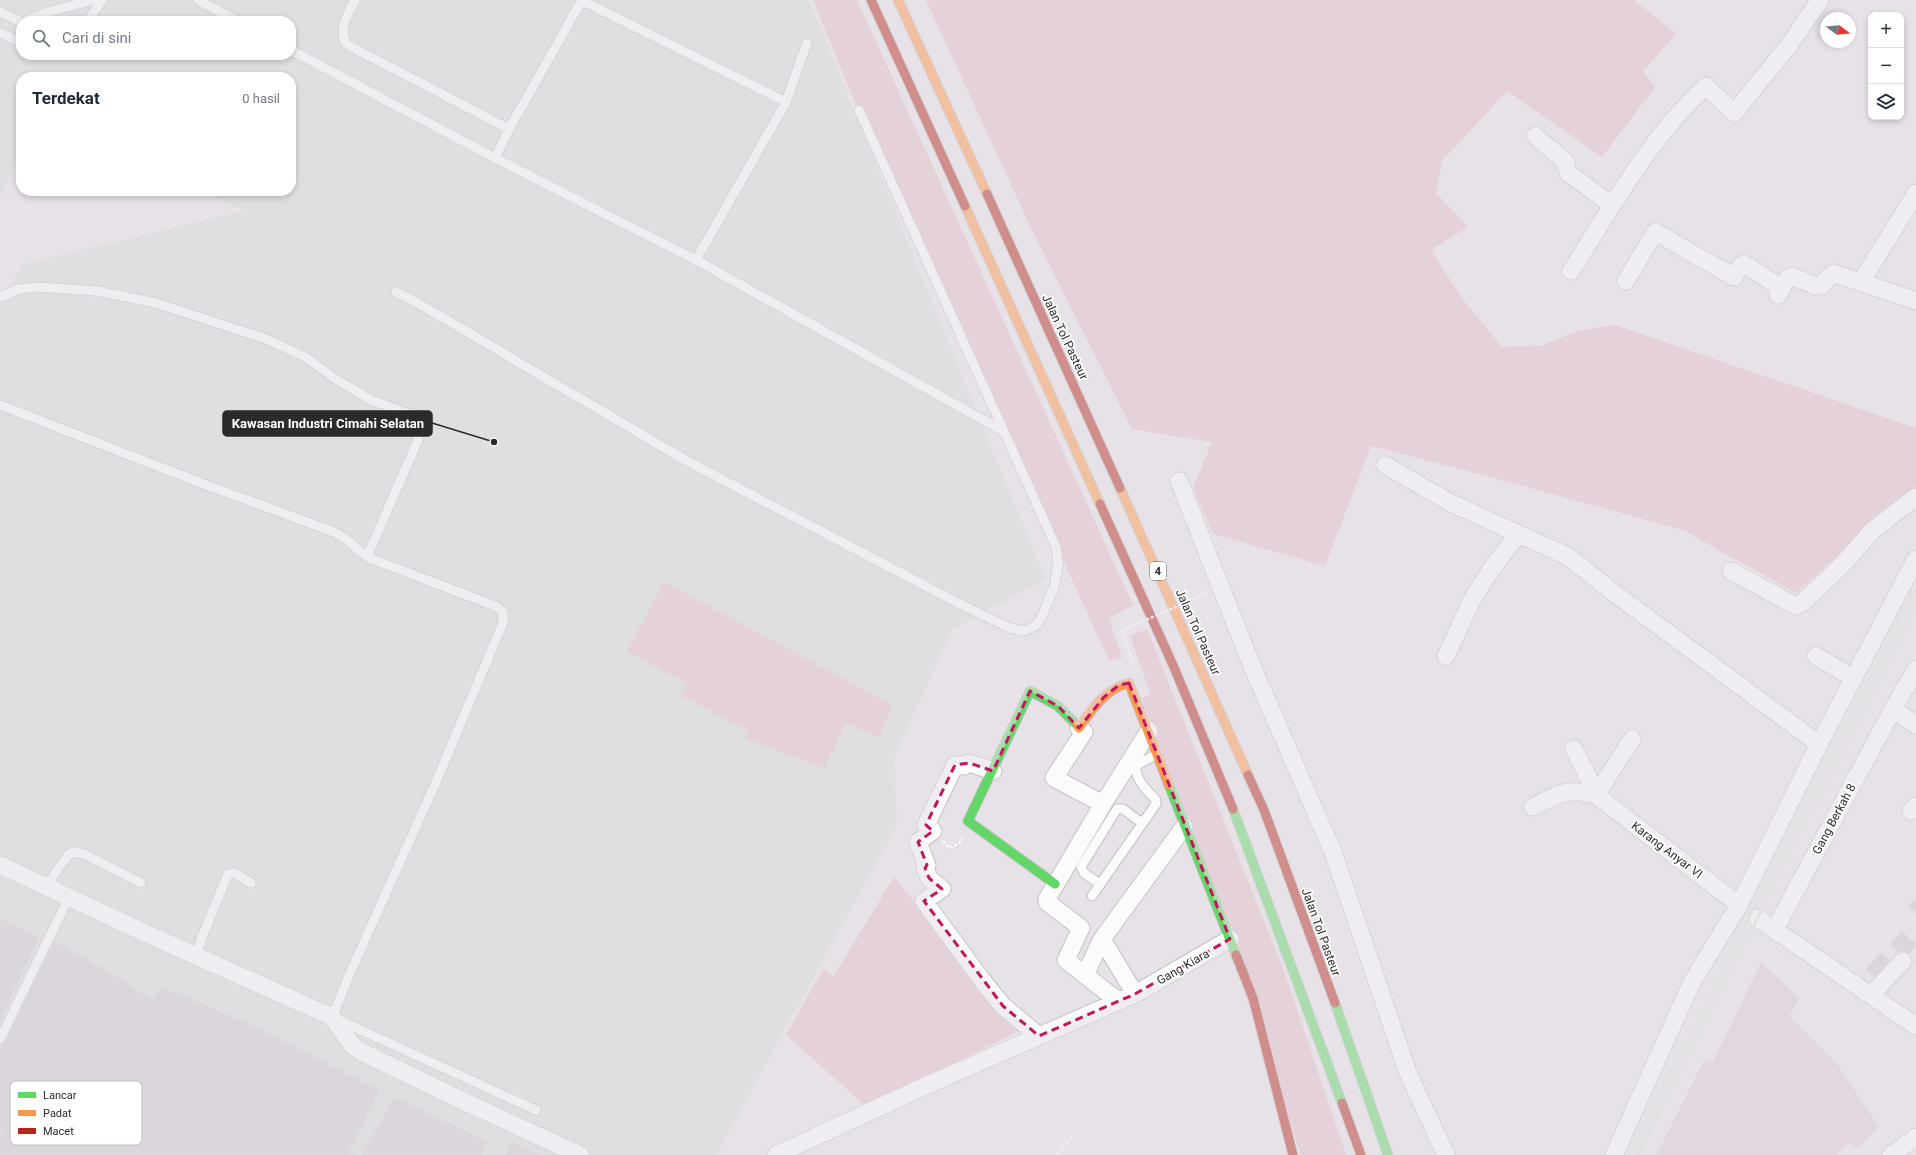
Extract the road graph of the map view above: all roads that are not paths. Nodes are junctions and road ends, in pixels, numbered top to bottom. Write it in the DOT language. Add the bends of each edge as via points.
graph roads {
  1 [pos="93,0"];
  2 [pos="102,0"];
  3 [pos="198,0"];
  4 [pos="355,0"];
  5 [pos="582,0"];
  6 [pos="871,0"];
  7 [pos="898,0"];
  8 [pos="1820,0"];
  9 [pos="0,12"];
  10 [pos="38,16"];
  11 [pos="91,16"];
  12 [pos="228,16"];
  13 [pos="16,20"];
  14 [pos="0,33"];
  15 [pos="16,39"];
  16 [pos="807,43"];
  17 [pos="296,53"];
  18 [pos="786,102"];
  19 [pos="859,110"];
  20 [pos="508,129"];
  21 [pos="1535,136"];
  22 [pos="495,158"];
  23 [pos="1916,192"];
  24 [pos="1612,205"];
  25 [pos="696,260"];
  26 [pos="1571,271"];
  27 [pos="1626,281"];
  28 [pos="1861,282"];
  29 [pos="396,292"];
  30 [pos="0,297"];
  31 [pos="1916,301"];
  32 [pos="0,405"];
  33 [pos="1003,431"];
  34 [pos="1385,465"];
  35 [pos="1179,481"];
  36 [pos="1916,497"];
  37 [pos="1518,534"];
  38 [pos="367,557"];
  39 [pos="1916,559"];
  40 [pos="1731,571"];
  41 [pos="1446,656"];
  42 [pos="1816,656"];
  43 [pos="1916,669"];
  44 [pos="1853,678"];
  45 [pos="1893,709"];
  46 [pos="1916,725"];
  47 [pos="1079,728"];
  48 [pos="1149,731"];
  49 [pos="1632,739"];
  50 [pos="1819,744"];
  51 [pos="1574,749"];
  52 [pos="1157,754"];
  53 [pos="993,771"];
  54 [pos="1596,795"];
  55 [pos="1103,804"];
  56 [pos="1533,807"];
  57 [pos="1142,823"];
  58 [pos="1184,827"];
  59 [pos="0,865"];
  60 [pos="141,883"];
  61 [pos="251,883"];
  62 [pos="1056,884"];
  63 [pos="1100,884"];
  64 [pos="46,886"];
  65 [pos="1092,896"];
  66 [pos="69,897"];
  67 [pos="1738,905"];
  68 [pos="1757,918"];
  69 [pos="1775,929"];
  70 [pos="1102,939"];
  71 [pos="1230,939"];
  72 [pos="196,956"];
  73 [pos="1904,961"];
  74 [pos="1085,975"];
  75 [pos="1135,994"];
  76 [pos="1871,995"];
  77 [pos="1118,1001"];
  78 [pos="332,1017"];
  79 [pos="1916,1026"];
  80 [pos="1039,1036"];
  81 [pos="0,1039"];
  82 [pos="536,1110"];
  83 [pos="1916,1137"];
  84 [pos="580,1155"];
  85 [pos="776,1155"];
  86 [pos="1292,1155"];
  87 [pos="1361,1155"];
  88 [pos="1388,1155"];
  89 [pos="1446,1155"];
  90 [pos="1614,1155"];
  91 [pos="1890,1155"];
  1 -- 10 [label="lane"];
  2 -- 11 [label="lane"];
  3 -- 12 [label="lane"];
  4 -- 20 [label="lane" via="344,23 342,35 346,44"];
  5 -- 18 [label="lane"];
  5 -- 20 [label="lane"];
  6 -- 87 [label="main road, 4" via="1173,665 1240,825"];
  7 -- 88 [label="main road, Jalan Tol Pasteur / 4" via="1140,530 1264,810"];
  8 -- 24 [label="street" via="1790,44 1734,113 1706,86 1667,128"];
  9 -- 13 [label="lane"];
  14 -- 15 [label="lane"];
  16 -- 18 [label="lane"];
  17 -- 22 [label="lane"];
  18 -- 25 [label="lane"];
  19 -- 33 [label="lane"];
  20 -- 22 [label="lane"];
  21 -- 24 [label="street" via="1565,161 1568,173"];
  22 -- 25 [label="lane"];
  23 -- 28 [label="street"];
  24 -- 26 [label="street"];
  25 -- 33 [label="lane"];
  27 -- 28 [label="street" via="1655,232 1734,276 1744,264 1780,291 1792,276 1816,286 1822,285 1833,273"];
  28 -- 31 [label="street"];
  29 -- 33 [label="lane" via="687,461 962,605 1010,628 1024,631 1037,625 1042,616 1054,588 1058,566 1056,547"];
  30 -- 38 [label="lane" via="19,289 38,287 97,291 156,303 286,347 371,400 409,414 418,421 419,435"];
  32 -- 38 [label="lane" via="334,532"];
  34 -- 37 [label="street" via="1451,503"];
  35 -- 89 [label="street" via="1252,666 1333,852 1408,1073"];
  36 -- 40 [label="street" via="1873,530 1842,565 1796,606"];
  37 -- 41 [label="street" via="1473,598"];
  37 -- 50 [label="street" via="1569,556 1620,598"];
  38 -- 78 [label="lane" via="495,606 503,612 503,623"];
  39 -- 44 [label="street"];
  42 -- 44 [label="street"];
  43 -- 45 [label="street, Gang Berkah 8"];
  44 -- 50 [label="street"];
  45 -- 46 [label="street"];
  45 -- 69 [label="street, Gang Berkah 8"];
  47 -- 48 [label="main road" via="1091,709 1104,696 1119,685 1130,683"];
  47 -- 53 [label="main road" via="1058,706 1030,691"];
  47 -- 55 [label="street" via="1084,732 1054,778"];
  48 -- 52 [label="main road"];
  48 -- 55 [label="street"];
  49 -- 54 [label="street"];
  50 -- 67 [label="street"];
  51 -- 54 [label="street"];
  52 -- 57 [label="lane" via="1137,765 1135,769 1157,802"];
  52 -- 58 [label="main road"];
  53 -- 62 [label="main road" via="968,821"];
  53 -- 80 [label="street" via="969,762 964,766 955,765 926,825 933,831 918,842 929,878 942,889 924,901 1003,1006"];
  54 -- 56 [label="street" via="1561,792"];
  54 -- 67 [label="street, Karang Anyar VI"];
  55 -- 62 [label="street"];
  57 -- 63 [label="lane"];
  57 -- 63 [label="lane" via="1122,809 1117,809 1081,867 1084,873"];
  58 -- 70 [label="street"];
  58 -- 71 [label="main road"];
  59 -- 64 [label="street"];
  60 -- 64 [label="lane" via="84,854 74,852 68,855"];
  61 -- 72 [label="lane" via="235,873 228,874"];
  62 -- 74 [label="street" via="1047,902 1081,928 1066,960"];
  63 -- 65 [label="lane"];
  64 -- 66 [label="street"];
  66 -- 72 [label="street"];
  66 -- 81 [label="lane"];
  67 -- 90 [label="street" via="1692,982"];
  68 -- 69 [label="street"];
  69 -- 76 [label="street"];
  70 -- 74 [label="street"];
  70 -- 75 [label="street"];
  71 -- 75 [label="street, Gang Kiara"];
  71 -- 86 [label="main road" via="1253,998"];
  72 -- 78 [label="street"];
  73 -- 76 [label="street"];
  74 -- 77 [label="street"];
  75 -- 77 [label="street, Gang Kiara"];
  76 -- 79 [label="street"];
  77 -- 80 [label="street, Gang Kiara"];
  78 -- 82 [label="lane"];
  78 -- 84 [label="street" via="352,1045 362,1052"];
  80 -- 85 [label="street, Gang Kiara"];
  83 -- 91 [label="street"];
}
